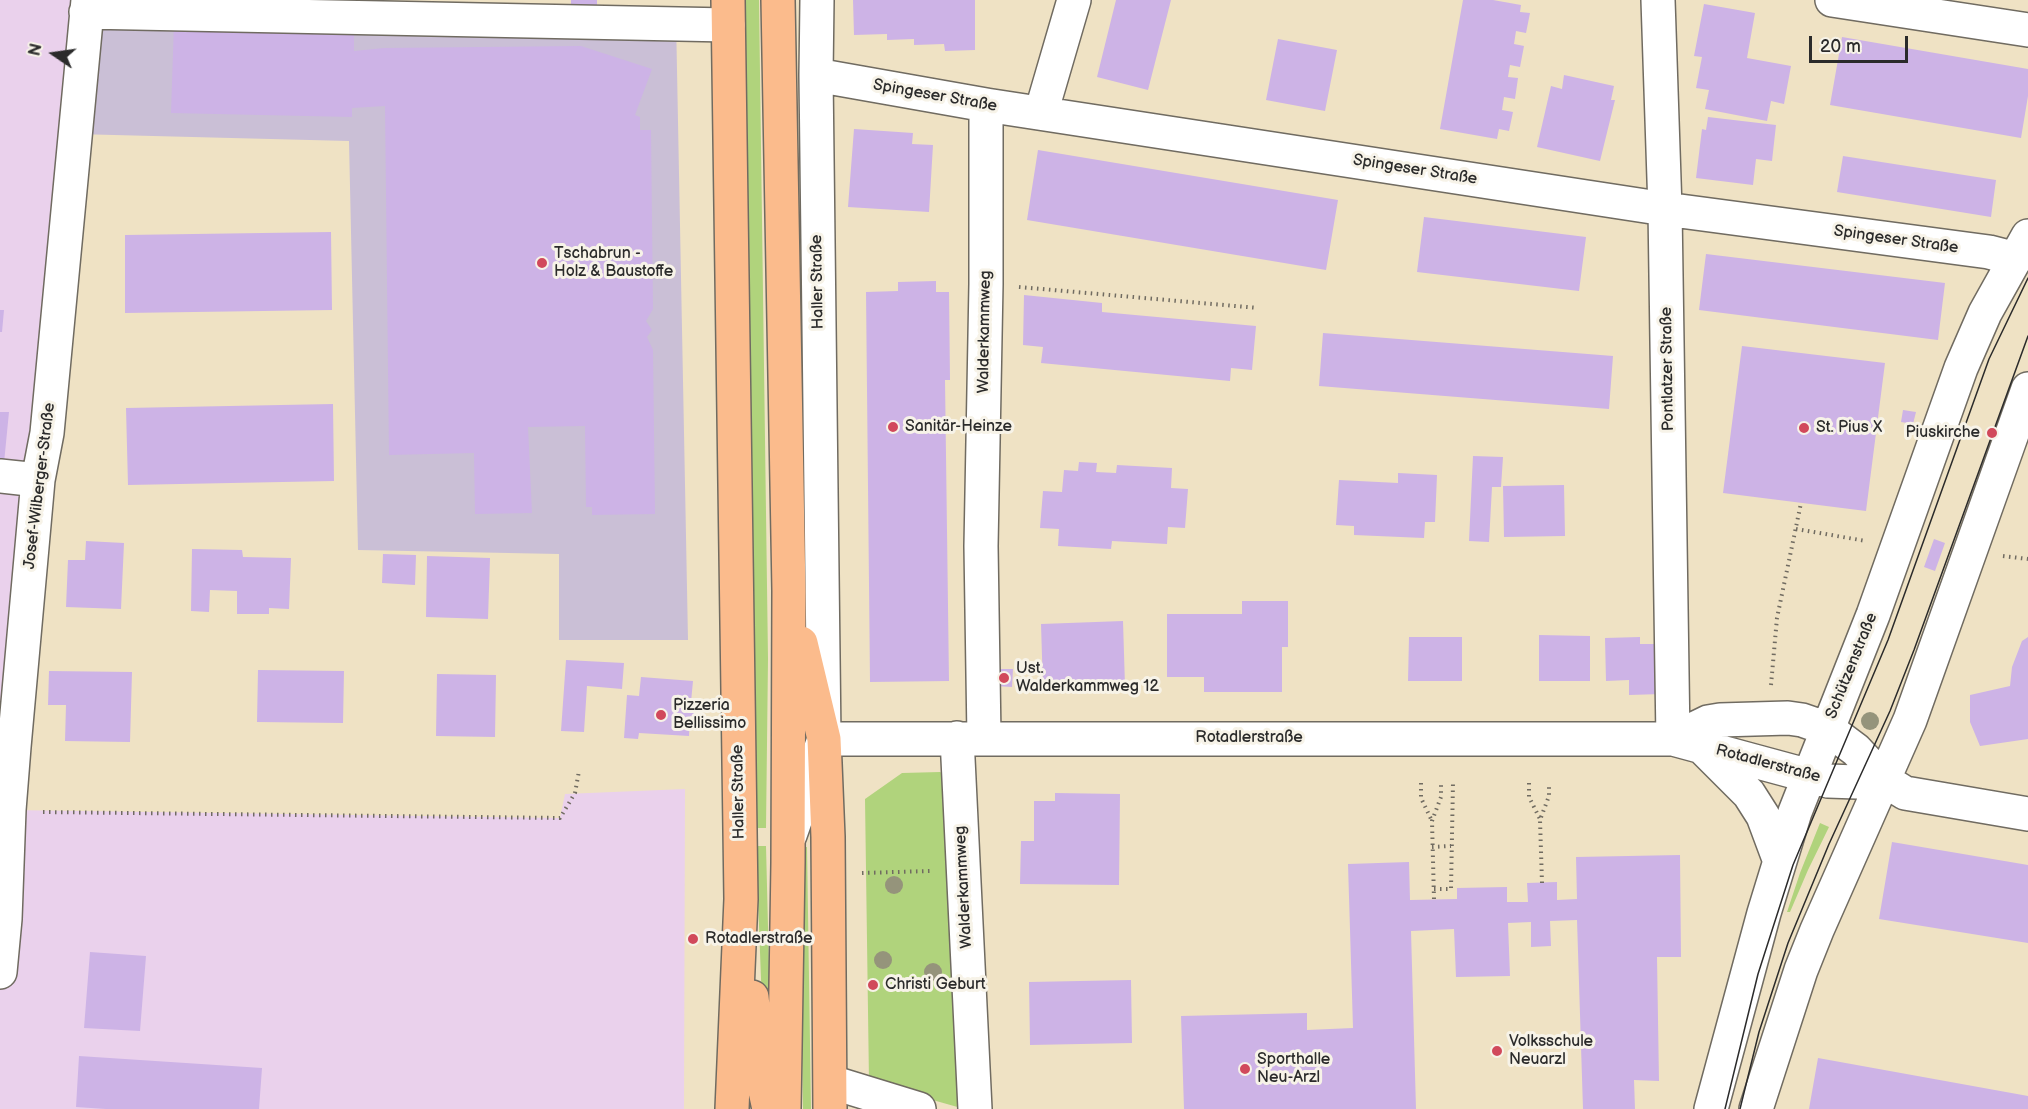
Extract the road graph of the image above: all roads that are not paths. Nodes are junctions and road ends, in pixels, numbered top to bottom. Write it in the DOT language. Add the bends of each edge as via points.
graph roads {
  1 [pos="778,0"];
  2 [pos="817,0"];
  3 [pos="1074,0"];
  4 [pos="1658,0"];
  5 [pos="1832,0"];
  6 [pos="87,6"];
  7 [pos="728,13"];
  8 [pos="2028,30"];
  9 [pos="816,75"];
  10 [pos="986,105"];
  11 [pos="1041,113"];
  12 [pos="1665,209"];
  13 [pos="2022,248"];
  14 [pos="783,322"];
  15 [pos="2028,389"];
  16 [pos="0,476"];
  17 [pos="38,480"];
  18 [pos="789,591"];
  19 [pos="1828,729"];
  20 [pos="970,738"];
  21 [pos="824,739"];
  22 [pos="1687,743"];
  23 [pos="1808,777"];
  24 [pos="1884,780"];
  25 [pos="2028,814"];
  26 [pos="788,838"];
  27 [pos="1779,859"];
  28 [pos="741,899"];
  29 [pos="0,972"];
  30 [pos="733,1093"];
  31 [pos="830,1095"];
  32 [pos="769,1109"];
  33 [pos="784,1109"];
  34 [pos="919,1109"];
  35 [pos="975,1109"];
  36 [pos="1711,1109"];
  37 [pos="1756,1109"];
  1 -- 14 [label="main road, Haller Straße"];
  2 -- 9 [label="street"];
  3 -- 11 [label="street"];
  4 -- 12 [label="street, Pontlatzer Straße"];
  5 -- 8 [label="street"];
  6 -- 7 [label="street"];
  6 -- 17 [label="street, Josef-Wilberger-Straße" via="47,433"];
  7 -- 28 [label="main road, Haller Straße"];
  9 -- 10 [label="street, Spingeser Straße"];
  9 -- 14 [label="street, Haller Straße"];
  9 -- 21 [label="street, Haller Straße"];
  10 -- 11 [label="street, Spingeser Straße"];
  10 -- 20 [label="street, Walderkammweg" via="981,546"];
  11 -- 12 [label="street, Spingeser Straße"];
  12 -- 13 [label="street, Spingeser Straße" via="1989,252"];
  12 -- 22 [label="street, Pontlatzer Straße"];
  13 -- 19 [label="street, Schützenstraße" via="1985,313 1961,368"];
  14 -- 18 [label="main road, Haller Straße"];
  15 -- 24 [label="street" via="1910,720"];
  16 -- 17 [label="street"];
  17 -- 29 [label="street, Josef-Wilberger-Straße" via="9,810"];
  18 -- 21 [label="main road"];
  18 -- 26 [label="main road, Haller Straße"];
  19 -- 22 [label="street, Rotadlerstraße" via="1788,718 1720,720 1707,722"];
  19 -- 23 [label="street, Schützenstraße"];
  19 -- 24 [label="street, Rotadlerstraße" via="1856,750"];
  20 -- 21 [label="street, Rotadlerstraße"];
  20 -- 22 [label="street, Rotadlerstraße"];
  20 -- 35 [label="street, Walderkammweg" via="963,870"];
  21 -- 26 [label="street, Haller Straße"];
  21 -- 31 [label="main road, Haller Straße"];
  22 -- 23 [label="street, Rotadlerstraße"];
  22 -- 27 [label="street, Rotadlerstraße" via="1749,794 1766,823"];
  23 -- 24 [label="street, Rotadlerstraße" via="1842,782"];
  23 -- 27 [label="street, Schützenstraße"];
  24 -- 25 [label="street" via="1905,793"];
  24 -- 37 [label="street" via="1817,930"];
  26 -- 33 [label="main road, Haller Straße"];
  27 -- 36 [label="street, Schützenstraße"];
  28 -- 30 [label="main road, Haller Straße"];
  28 -- 32 [label="main road, Haller Straße" via="760,1068"];
  31 -- 34 [label="street"];
}
